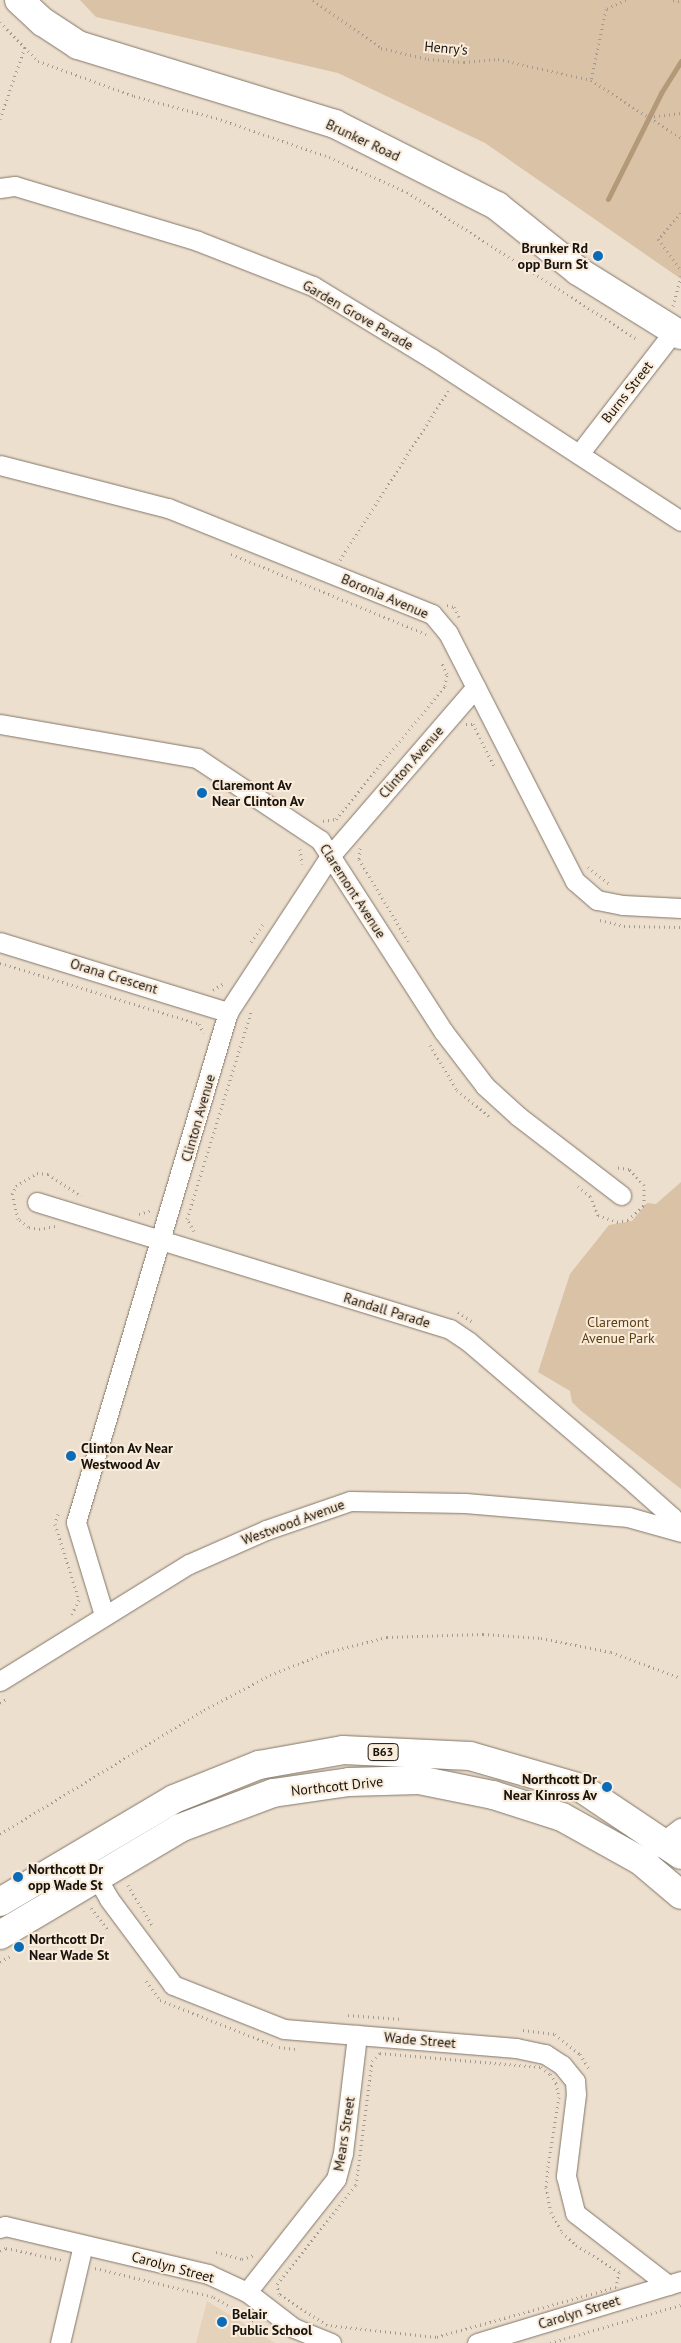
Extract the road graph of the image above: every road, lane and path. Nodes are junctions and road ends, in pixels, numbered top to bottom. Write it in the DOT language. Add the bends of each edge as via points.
graph roads {
  1 [pos="20,0"];
  2 [pos="313,0"];
  3 [pos="626,0"];
  4 [pos="673,0"];
  5 [pos="681,2"];
  6 [pos="0,22"];
  7 [pos="25,47"];
  8 [pos="590,80"];
  9 [pos="681,114"];
  10 [pos="649,117"];
  11 [pos="0,119"];
  12 [pos="681,138"];
  13 [pos="0,188"];
  14 [pos="681,212"];
  15 [pos="679,216"];
  16 [pos="681,271"];
  17 [pos="681,276"];
  18 [pos="678,332"];
  19 [pos="637,339"];
  20 [pos="458,375"];
  21 [pos="578,454"];
  22 [pos="0,465"];
  23 [pos="681,521"];
  24 [pos="224,551"];
  25 [pos="339,560"];
  26 [pos="432,642"];
  27 [pos="439,658"];
  28 [pos="476,687"];
  29 [pos="461,723"];
  30 [pos="0,724"];
  31 [pos="473,724"];
  32 [pos="314,815"];
  33 [pos="360,844"];
  34 [pos="294,845"];
  35 [pos="330,856"];
  36 [pos="298,871"];
  37 [pos="681,908"];
  38 [pos="266,918"];
  39 [pos="0,942"];
  40 [pos="412,948"];
  41 [pos="246,949"];
  42 [pos="228,978"];
  43 [pos="211,990"];
  44 [pos="254,1002"];
  45 [pos="228,1012"];
  46 [pos="426,1039"];
  47 [pos="494,1119"];
  48 [pos="606,1162"];
  49 [pos="575,1184"];
  50 [pos="621,1195"];
  51 [pos="37,1202"];
  52 [pos="202,1234"];
  53 [pos="160,1241"];
  54 [pos="456,1312"];
  55 [pos="478,1326"];
  56 [pos="675,1529"];
  57 [pos="104,1615"];
  58 [pos="681,1678"];
  59 [pos="0,1681"];
  60 [pos="15,1693"];
  61 [pos="0,1703"];
  62 [pos="0,1834"];
  63 [pos="675,1841"];
  64 [pos="82,1851"];
  65 [pos="641,1861"];
  66 [pos="95,1876"];
  67 [pos="134,1881"];
  68 [pos="681,1895"];
  69 [pos="0,1902"];
  70 [pos="91,1908"];
  71 [pos="155,1929"];
  72 [pos="0,1935"];
  73 [pos="112,1935"];
  74 [pos="144,1978"];
  75 [pos="346,2015"];
  76 [pos="408,2020"];
  77 [pos="515,2029"];
  78 [pos="357,2035"];
  79 [pos="302,2049"];
  80 [pos="372,2061"];
  81 [pos="592,2075"];
  82 [pos="0,2228"];
  83 [pos="84,2245"];
  84 [pos="260,2248"];
  85 [pos="0,2251"];
  86 [pos="216,2252"];
  87 [pos="68,2262"];
  88 [pos="92,2267"];
  89 [pos="675,2283"];
  90 [pos="246,2292"];
  91 [pos="681,2305"];
  92 [pos="260,2325"];
  93 [pos="60,2343"];
  94 [pos="331,2343"];
  95 [pos="477,2343"];
  96 [pos="550,2343"];
  1 -- 18 [label="main road, Brunker Road" via="43,22 78,44 335,124 488,201 578,271"];
  2 -- 8 [label="path, Henry's" via="381,48 428,59 464,62 498,59"];
  3 -- 8 [label="path" via="606,9"];
  4 -- 5 [label="path"];
  6 -- 7 [label="path"];
  7 -- 11 [label="path"];
  7 -- 19 [label="path" via="38,61 134,96 216,118 329,157 407,192"];
  8 -- 10 [label="path, Henry's"];
  9 -- 10 [label="path"];
  10 -- 12 [label="path, Henry's"];
  13 -- 20 [label="street, Garden Grove Parade" via="15,186 198,241 313,286"];
  14 -- 15 [label="path"];
  15 -- 16 [label="path" via="658,239"];
  17 -- 18 [label="path" via="673,302"];
  18 -- 21 [label="street, Burns Street"];
  20 -- 21 [label="street, Garden Grove Parade"];
  20 -- 25 [label="path"];
  21 -- 23 [label="street, Garden Grove Parade"];
  22 -- 28 [label="street, Boronia Avenue" via="168,508 432,614 448,633"];
  24 -- 26 [label="path" via="428,635"];
  27 -- 32 [label="path" via="447,674 446,686 336,819 322,821"];
  28 -- 35 [label="street, Clinton Avenue"];
  28 -- 37 [label="street, Boronia Avenue" via="575,881 597,900 622,905"];
  29 -- 31 [label="path"];
  30 -- 35 [label="street, Claremont Avenue" via="197,758 320,840"];
  33 -- 40 [label="path" via="359,859"];
  34 -- 36 [label="path" via="301,850 303,863"];
  35 -- 45 [label="street, Clinton Avenue"];
  35 -- 50 [label="street, Claremont Avenue" via="443,1031 485,1086 518,1116"];
  38 -- 41 [label="path"];
  39 -- 45 [label="street, Orana Crescent"];
  42 -- 43 [label="path" via="223,985"];
  44 -- 52 [label="path" via="187,1219 193,1231"];
  45 -- 53 [label="street, Clinton Avenue"];
  46 -- 47 [label="path" via="457,1090"];
  48 -- 49 [label="path" via="611,1167 629,1170 644,1185 644,1205 636,1216 617,1222 606,1220 598,1215 590,1196"];
  51 -- 53 [label="street, Randall Parade"];
  53 -- 56 [label="street, Randall Parade" via="450,1329 626,1476 672,1517"];
  53 -- 57 [label="street, Clinton Avenue" via="76,1522"];
  54 -- 55 [label="path"];
  56 -- 57 [label="street, Westwood Avenue" via="628,1517 464,1503 350,1501 266,1530 190,1564"];
  57 -- 59 [label="street, Westwood Avenue"];
  58 -- 62 [label="path" via="611,1652 541,1638 483,1634 387,1637 328,1652 270,1675 204,1710"];
  60 -- 61 [label="path"];
  63 -- 64 [label="main road, B63" via="581,1788 470,1756 343,1750 259,1765 174,1799"];
  63 -- 65 [label="street"];
  64 -- 66 [label="street, Wade Street"];
  64 -- 69 [label="main road, B63"];
  65 -- 66 [label="main road, Northcott Drive / B63" via="562,1817 492,1794 419,1780 350,1782 273,1793 180,1828"];
  65 -- 68 [label="main road, Northcott Drive / B63"];
  66 -- 72 [label="main road, Northcott Drive / B63"];
  66 -- 78 [label="street, Wade Street" via="173,1985 284,2029"];
  67 -- 71 [label="path" via="126,1886"];
  70 -- 73 [label="path"];
  74 -- 79 [label="path" via="160,2000 243,2035 285,2049"];
  75 -- 76 [label="path"];
  77 -- 81 [label="path" via="555,2034 580,2054"];
  78 -- 89 [label="street, Wade Street" via="516,2048 545,2054 562,2065 575,2081 566,2176 575,2213"];
  78 -- 90 [label="street, Mears Street" via="343,2153 336,2179"];
  80 -- 80 [label="path" via="356,2185 277,2284 279,2294 327,2325 436,2337 616,2286 619,2272 576,2245 562,2232 551,2212 546,2187 559,2097 550,2074 541,2067 380,2053"];
  82 -- 83 [label="street, Carolyn Street" via="5,2226"];
  83 -- 90 [label="street, Carolyn Street" via="208,2274"];
  83 -- 93 [label="street"];
  84 -- 86 [label="path" via="254,2255 242,2259"];
  85 -- 87 [label="path" via="6,2248"];
  88 -- 92 [label="path" via="214,2297"];
  89 -- 95 [label="street, Carolyn Street"];
  90 -- 94 [label="street, Carolyn Street" via="294,2328"];
  91 -- 96 [label="path"];
}
